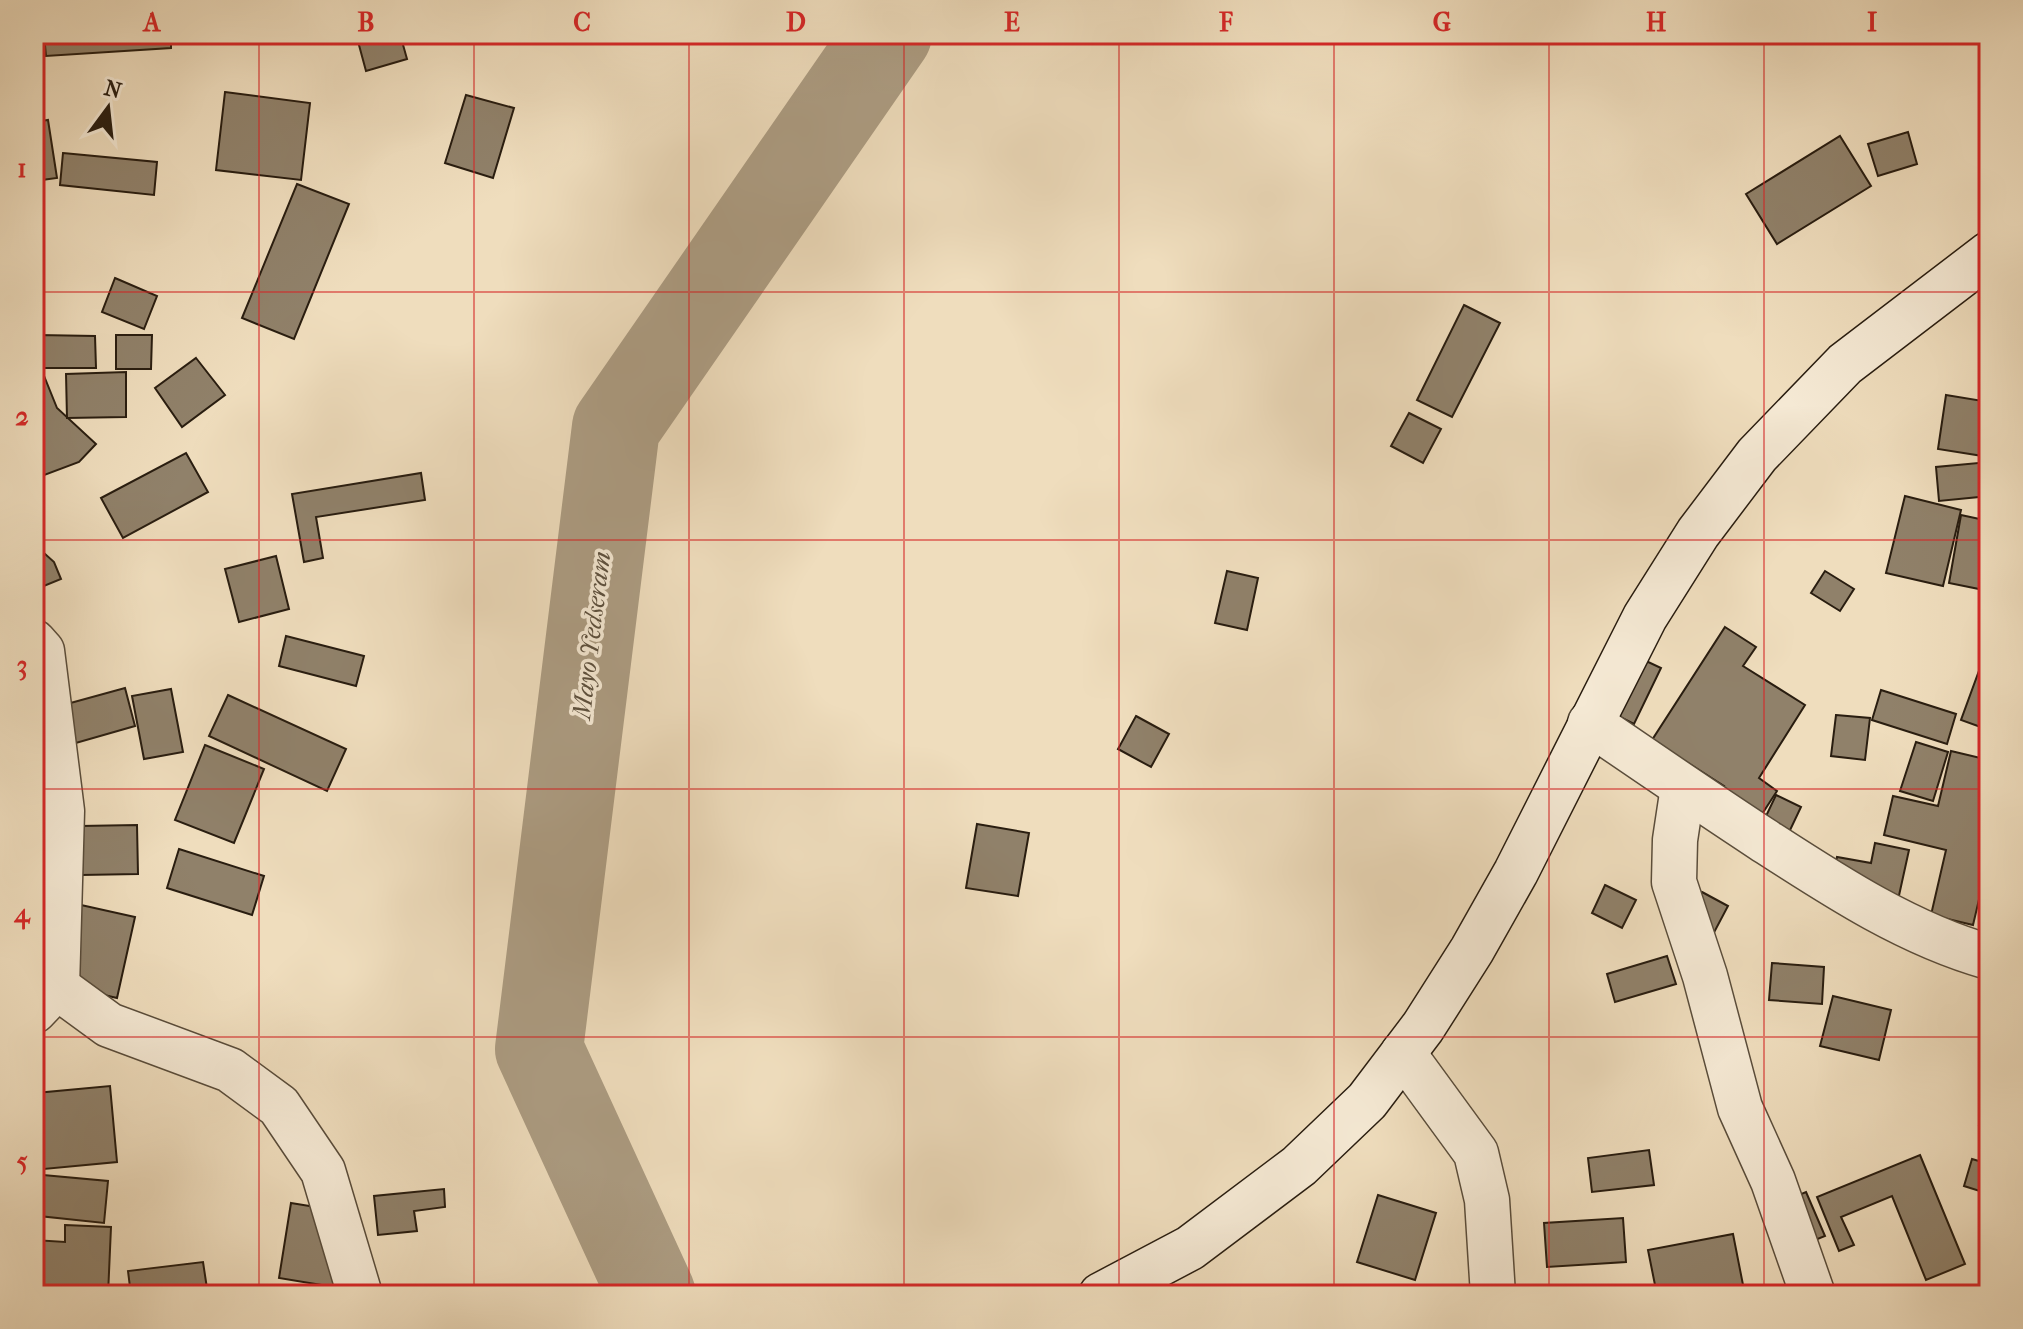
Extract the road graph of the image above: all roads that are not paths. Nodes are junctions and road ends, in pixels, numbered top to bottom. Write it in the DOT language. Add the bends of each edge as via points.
graph roads {
  1 [pos="1989,254"];
  2 [pos="34,642"];
  3 [pos="1590,723"];
  4 [pos="1683,787"];
  5 [pos="1981,959"];
  6 [pos="45,999"];
  7 [pos="1403,1053"];
  8 [pos="360,1295"];
  9 [pos="1101,1295"];
  10 [pos="1493,1295"];
  11 [pos="1813,1295"];
  1 -- 3 [label="street" via="1845,364 1757,455 1698,533 1645,617"];
  2 -- 6 [label="street" via="42,651 62,811"];
  3 -- 4 [label="street"];
  3 -- 7 [label="street" via="1480,937"];
  4 -- 5 [label="street" via="1816,874"];
  4 -- 11 [label="street" via="1674,882 1740,1108 1773,1181"];
  6 -- 8 [label="street" via="230,1070 279,1106 323,1171"];
  7 -- 9 [label="street" via="1367,1101 1299,1166 1190,1248"];
  7 -- 10 [label="street" via="1476,1153 1487,1200"];
}
